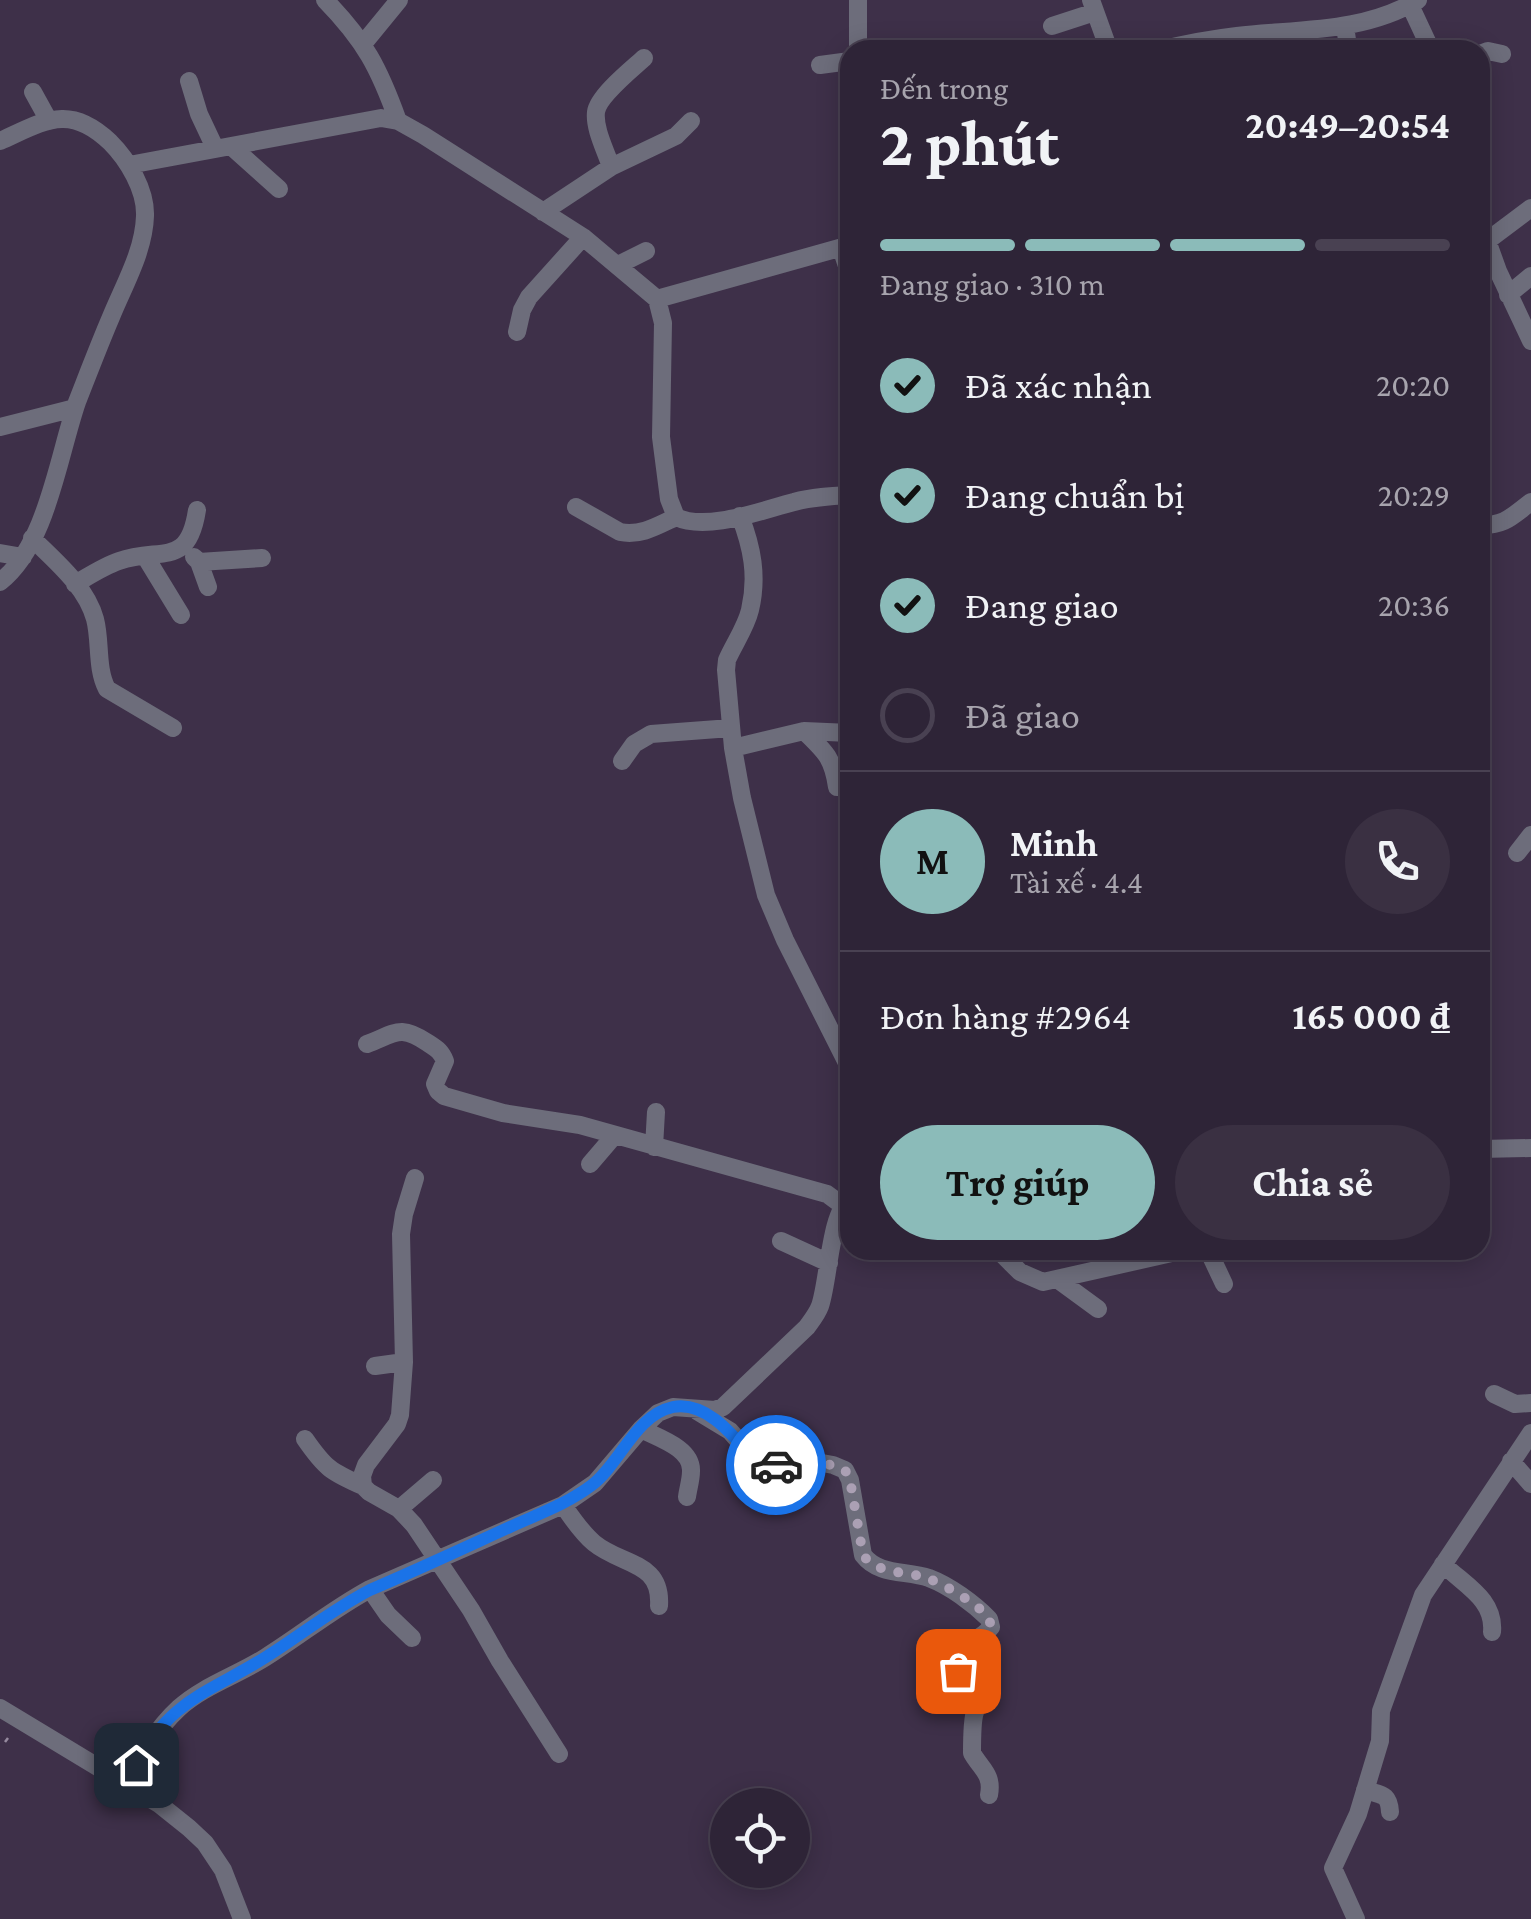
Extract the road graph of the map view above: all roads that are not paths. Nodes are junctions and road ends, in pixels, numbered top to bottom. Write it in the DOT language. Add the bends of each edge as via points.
graph roads {
  1 [pos="325,0"];
  2 [pos="399,0"];
  3 [pos="858,0"];
  4 [pos="1414,2"];
  5 [pos="1093,6"];
  6 [pos="1052,26"];
  7 [pos="1346,26"];
  8 [pos="858,40"];
  9 [pos="1105,40"];
  10 [pos="1213,40"];
  11 [pos="1347,40"];
  12 [pos="1428,40"];
  13 [pos="363,44"];
  14 [pos="1490,51"];
  15 [pos="1502,54"];
  16 [pos="644,58"];
  17 [pos="840,62"];
  18 [pos="820,65"];
  19 [pos="189,81"];
  20 [pos="33,92"];
  21 [pos="49,120"];
  22 [pos="691,121"];
  23 [pos="398,122"];
  24 [pos="0,142"];
  25 [pos="223,147"];
  26 [pos="129,165"];
  27 [pos="611,167"];
  28 [pos="279,189"];
  29 [pos="1531,208"];
  30 [pos="543,212"];
  31 [pos="583,237"];
  32 [pos="1490,239"];
  33 [pos="840,247"];
  34 [pos="1490,249"];
  35 [pos="646,251"];
  36 [pos="618,265"];
  37 [pos="1531,276"];
  38 [pos="1508,294"];
  39 [pos="657,299"];
  40 [pos="1526,318"];
  41 [pos="516,332"];
  42 [pos="1531,341"];
  43 [pos="76,408"];
  44 [pos="0,427"];
  45 [pos="840,495"];
  46 [pos="1531,502"];
  47 [pos="576,507"];
  48 [pos="197,510"];
  49 [pos="740,516"];
  50 [pos="676,517"];
  51 [pos="1490,526"];
  52 [pos="32,538"];
  53 [pos="183,547"];
  54 [pos="0,553"];
  55 [pos="145,556"];
  56 [pos="22,557"];
  57 [pos="262,558"];
  58 [pos="200,562"];
  59 [pos="0,582"];
  60 [pos="75,584"];
  61 [pos="208,588"];
  62 [pos="181,615"];
  63 [pos="172,728"];
  64 [pos="804,731"];
  65 [pos="840,733"];
  66 [pos="732,738"];
  67 [pos="622,762"];
  68 [pos="837,787"];
  69 [pos="1531,835"];
  70 [pos="1517,853"];
  71 [pos="367,1044"];
  72 [pos="840,1049"];
  73 [pos="656,1112"];
  74 [pos="614,1136"];
  75 [pos="654,1147"];
  76 [pos="1531,1148"];
  77 [pos="1490,1150"];
  78 [pos="590,1164"];
  79 [pos="415,1178"];
  80 [pos="840,1199"];
  81 [pos="781,1240"];
  82 [pos="837,1251"];
  83 [pos="1007,1260"];
  84 [pos="1138,1260"];
  85 [pos="1213,1260"];
  86 [pos="1058,1280"];
  87 [pos="1224,1284"];
  88 [pos="1098,1309"];
  89 [pos="404,1362"];
  90 [pos="374,1366"];
  91 [pos="1494,1394"];
  92 [pos="1531,1403"];
  93 [pos="690,1406"];
  94 [pos="641,1429"];
  95 [pos="1531,1433"];
  96 [pos="305,1438"];
  97 [pos="1511,1462"];
  98 [pos="433,1480"];
  99 [pos="1531,1484"];
  100 [pos="363,1486"];
  101 [pos="687,1497"];
  102 [pos="563,1505"];
  103 [pos="399,1509"];
  104 [pos="438,1561"];
  105 [pos="1443,1564"];
  106 [pos="370,1590"];
  107 [pos="659,1606"];
  108 [pos="1492,1632"];
  109 [pos="412,1638"];
  110 [pos="0,1708"];
  111 [pos="559,1754"];
  112 [pos="126,1785"];
  113 [pos="1365,1790"];
  114 [pos="989,1794"];
  115 [pos="1390,1812"];
  116 [pos="242,1919"];
  117 [pos="1356,1919"];
  1 -- 13 [label="street"];
  2 -- 13 [label="street"];
  3 -- 8 [label="street"];
  4 -- 7 [label="street"];
  4 -- 12 [label="street"];
  5 -- 6 [label="street"];
  5 -- 9 [label="street"];
  7 -- 10 [label="street"];
  7 -- 11 [label="street"];
  13 -- 23 [label="street"];
  14 -- 15 [label="street"];
  16 -- 27 [label="street" via="596,111"];
  17 -- 18 [label="street"];
  19 -- 25 [label="street" via="198,114"];
  20 -- 21 [label="street"];
  21 -- 24 [label="street"];
  21 -- 26 [label="street" via="86,123"];
  22 -- 27 [label="street" via="668,141"];
  23 -- 25 [label="street" via="381,118"];
  23 -- 30 [label="street"];
  25 -- 26 [label="street"];
  25 -- 28 [label="street"];
  26 -- 43 [label="street" via="145,214 138,254"];
  27 -- 30 [label="street"];
  29 -- 32 [label="street"];
  30 -- 31 [label="street"];
  31 -- 36 [label="street"];
  31 -- 41 [label="street" via="530,297"];
  33 -- 39 [label="street"];
  34 -- 38 [label="street"];
  35 -- 36 [label="street"];
  36 -- 39 [label="street"];
  37 -- 38 [label="street"];
  38 -- 40 [label="street"];
  39 -- 50 [label="street" via="664,323 661,437"];
  40 -- 42 [label="street"];
  43 -- 44 [label="street"];
  43 -- 52 [label="street"];
  45 -- 49 [label="street"];
  46 -- 51 [label="street"];
  47 -- 50 [label="street" via="627,534"];
  48 -- 53 [label="street"];
  49 -- 50 [label="street" via="696,523"];
  49 -- 66 [label="street" via="754,576 750,609 727,660"];
  52 -- 56 [label="street"];
  52 -- 60 [label="street"];
  53 -- 55 [label="street"];
  53 -- 58 [label="street"];
  54 -- 56 [label="street"];
  55 -- 60 [label="street" via="117,561"];
  55 -- 62 [label="street"];
  56 -- 59 [label="street"];
  57 -- 58 [label="street"];
  58 -- 61 [label="street"];
  60 -- 63 [label="street" via="96,622 104,686"];
  64 -- 65 [label="street"];
  64 -- 66 [label="street"];
  64 -- 68 [label="street" via="828,756"];
  66 -- 67 [label="street" via="652,734"];
  66 -- 72 [label="street" via="766,894"];
  69 -- 70 [label="street"];
  71 -- 74 [label="street" via="411,1032 441,1052 445,1060 435,1084 444,1096"];
  73 -- 75 [label="street"];
  74 -- 75 [label="street"];
  74 -- 78 [label="street"];
  75 -- 80 [label="street"];
  76 -- 77 [label="street"];
  79 -- 89 [label="street" via="401,1234"];
  81 -- 82 [label="street"];
  82 -- 93 [label="street" via="808,1326 724,1406"];
  83 -- 86 [label="street" via="1042,1282"];
  84 -- 86 [label="street"];
  85 -- 87 [label="street"];
  86 -- 88 [label="street"];
  89 -- 90 [label="street"];
  89 -- 100 [label="street" via="400,1415 366,1465"];
  91 -- 92 [label="street"];
  93 -- 94 [label="street" via="658,1413"];
  93 -- 114 [label="street" via="730,1431 758,1464 806,1460 845,1470 869,1563 927,1578 989,1619 986,1635 964,1644 954,1662 977,1694 972,1753 992,1783"];
  94 -- 101 [label="street" via="689,1459"];
  94 -- 102 [label="street" via="595,1483"];
  95 -- 97 [label="street"];
  96 -- 100 [label="street" via="322,1464"];
  97 -- 99 [label="street"];
  97 -- 105 [label="street"];
  98 -- 103 [label="street"];
  100 -- 103 [label="street"];
  102 -- 104 [label="street"];
  102 -- 107 [label="street" via="596,1545 654,1578"];
  103 -- 104 [label="street"];
  104 -- 106 [label="street"];
  104 -- 111 [label="street"];
  105 -- 108 [label="street" via="1489,1608"];
  105 -- 113 [label="street" via="1423,1595 1382,1711"];
  106 -- 109 [label="street"];
  106 -- 112 [label="street" via="180,1707 147,1745"];
  110 -- 112 [label="street"];
  112 -- 116 [label="street" via="205,1843"];
  113 -- 115 [label="street" via="1386,1796"];
  113 -- 117 [label="street" via="1333,1868"];
}
